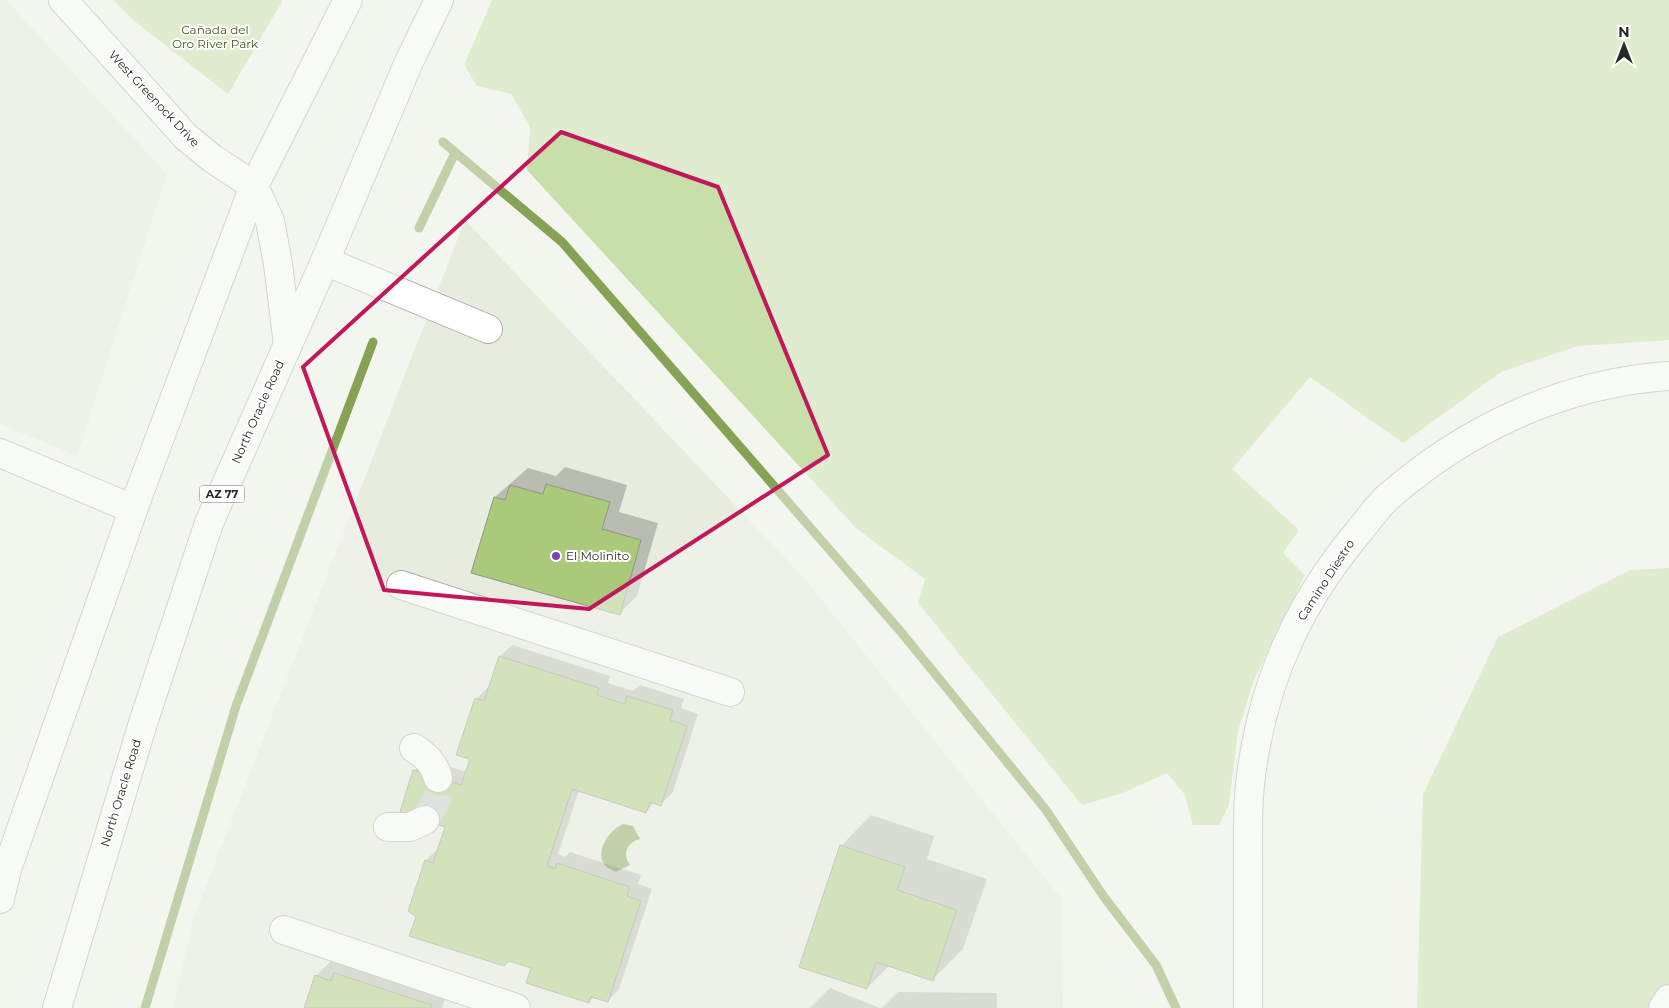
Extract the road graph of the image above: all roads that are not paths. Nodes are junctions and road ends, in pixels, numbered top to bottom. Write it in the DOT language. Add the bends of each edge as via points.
graph roads {
  1 [pos="63,0"];
  2 [pos="348,0"];
  3 [pos="439,0"];
  4 [pos="254,186"];
  5 [pos="325,261"];
  6 [pos="488,329"];
  7 [pos="288,345"];
  8 [pos="1669,376"];
  9 [pos="0,453"];
  10 [pos="133,509"];
  11 [pos="401,585"];
  12 [pos="730,692"];
  13 [pos="414,748"];
  14 [pos="438,778"];
  15 [pos="424,820"];
  16 [pos="388,827"];
  17 [pos="0,899"];
  18 [pos="284,930"];
  19 [pos="1669,999"];
  20 [pos="57,1008"];
  21 [pos="516,1008"];
  22 [pos="1248,1008"];
  23 [pos="1663,1008"];
  1 -- 4 [label="main road, West Greenock Drive" via="186,137"];
  2 -- 4 [label="main road"];
  3 -- 5 [label="main road, North Oracle Road / AZ 77" via="408,64"];
  4 -- 7 [label="main road" via="270,221"];
  4 -- 10 [label="main road"];
  5 -- 6 [label="main road"];
  5 -- 7 [label="main road, North Oracle Road / AZ 77"];
  7 -- 20 [label="main road, North Oracle Road / AZ 77" via="209,523 143,722"];
  8 -- 22 [label="main road, Camino Diestro" via="1640,379 1533,406 1500,420 1441,456 1387,498 1339,556 1308,602 1267,692 1253,761 1248,797"];
  9 -- 10 [label="main road"];
  10 -- 17 [label="main road"];
  11 -- 12 [label="main road"];
  13 -- 14 [label="main road" via="428,758"];
  15 -- 16 [label="main road" via="410,827"];
  18 -- 21 [label="main road"];
  19 -- 23 [label="main road"];
}
